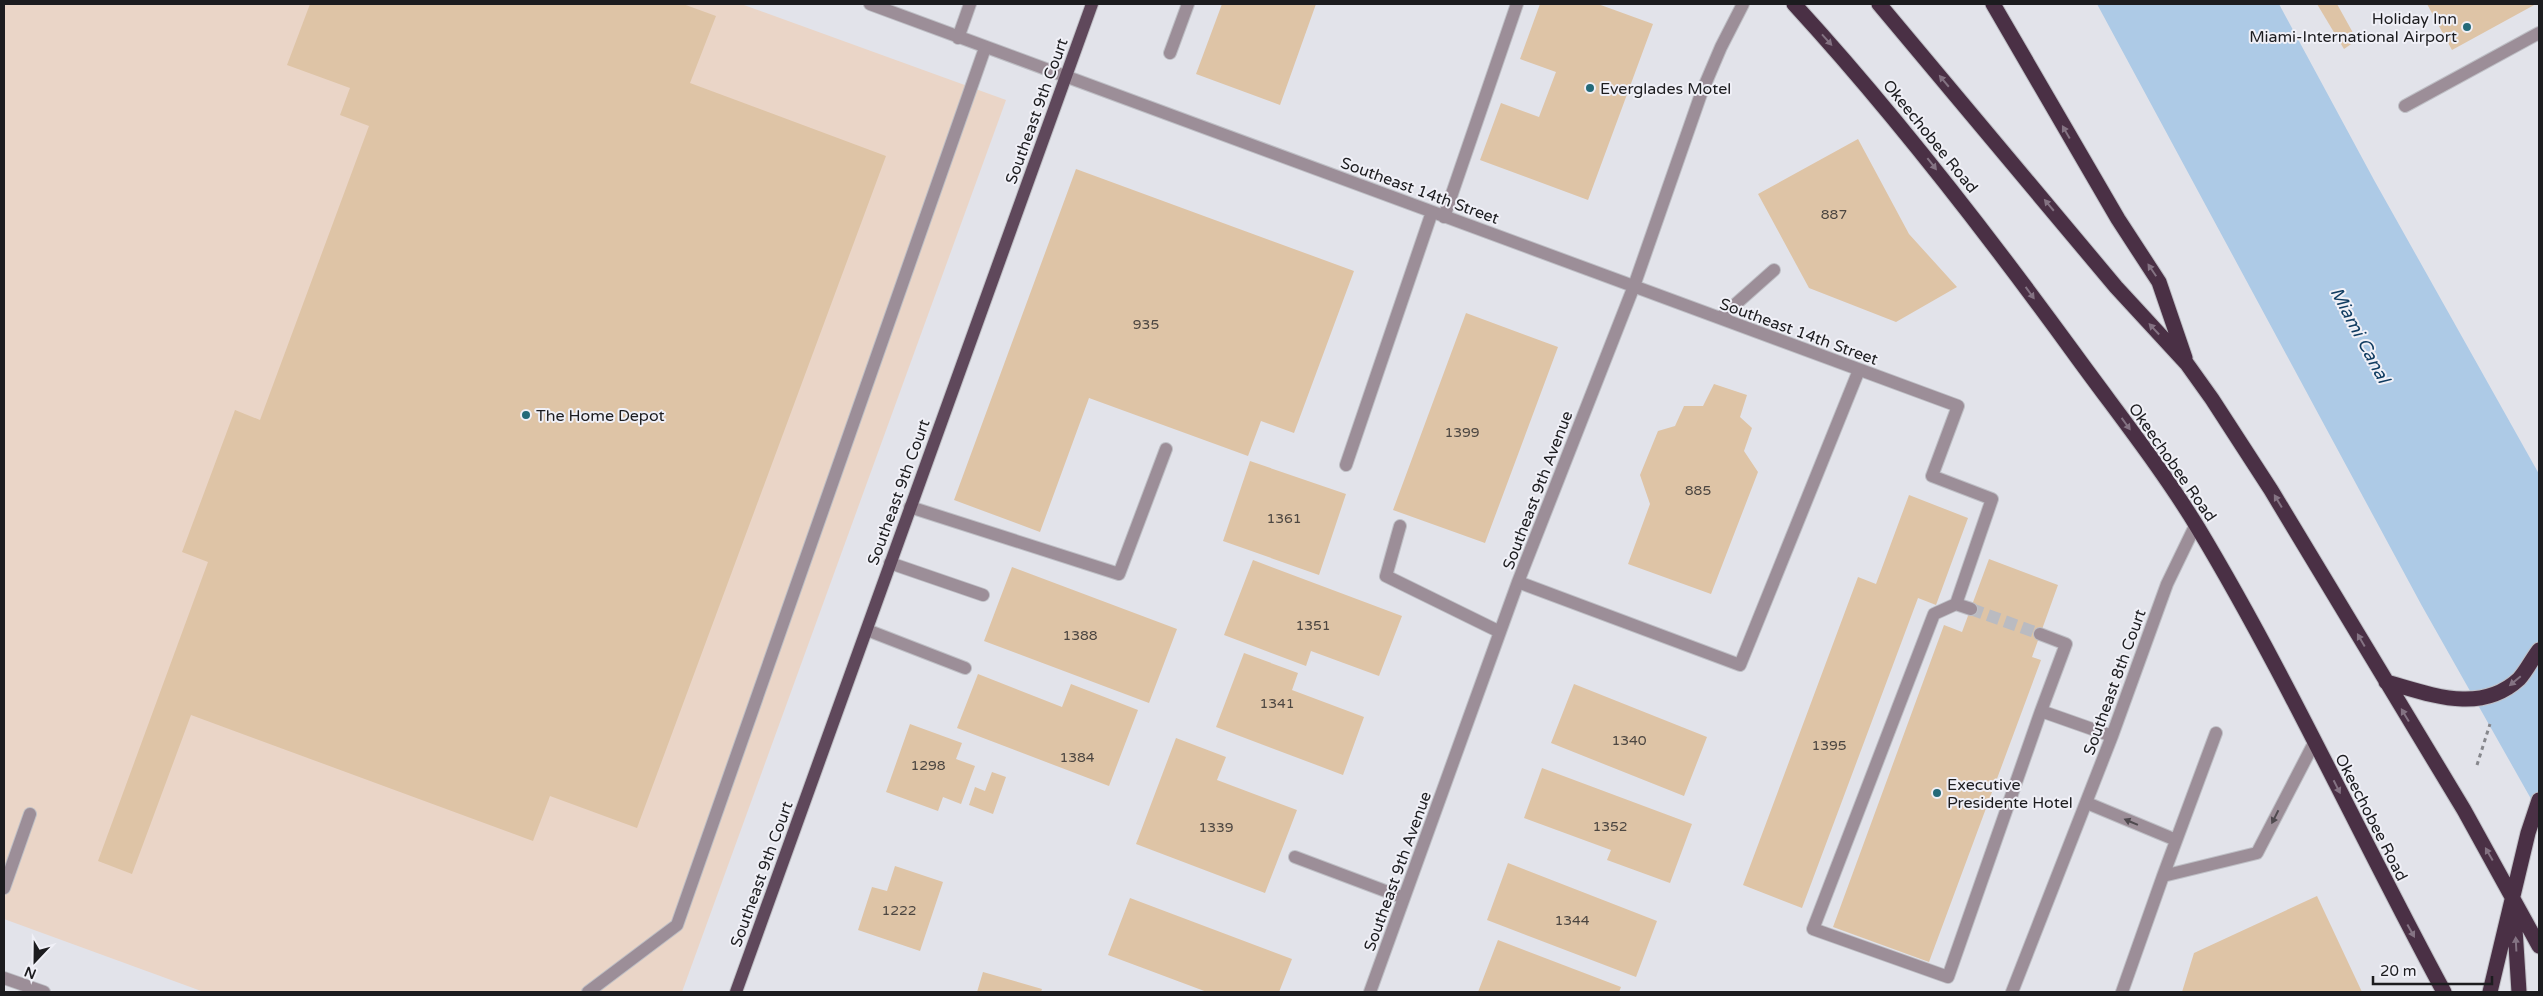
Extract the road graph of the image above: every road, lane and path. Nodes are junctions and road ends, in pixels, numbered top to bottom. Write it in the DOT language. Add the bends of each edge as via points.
graph roads {
  1 [pos="870,4"];
  2 [pos="970,4"];
  3 [pos="1092,4"];
  4 [pos="1188,4"];
  5 [pos="1517,4"];
  6 [pos="1743,4"];
  7 [pos="1794,4"];
  8 [pos="1879,4"];
  9 [pos="1993,4"];
  10 [pos="2539,33"];
  11 [pos="958,38"];
  12 [pos="985,48"];
  13 [pos="1170,52"];
  14 [pos="1065,77"];
  15 [pos="2405,106"];
  16 [pos="1438,215"];
  17 [pos="1774,270"];
  18 [pos="1634,286"];
  19 [pos="1720,318"];
  20 [pos="2187,364"];
  21 [pos="1859,370"];
  22 [pos="1166,449"];
  23 [pos="1346,464"];
  24 [pos="910,507"];
  25 [pos="2196,524"];
  26 [pos="1400,526"];
  27 [pos="890,564"];
  28 [pos="1518,582"];
  29 [pos="983,595"];
  30 [pos="1956,604"];
  31 [pos="1971,609"];
  32 [pos="867,630"];
  33 [pos="1500,632"];
  34 [pos="2040,634"];
  35 [pos="2539,650"];
  36 [pos="965,668"];
  37 [pos="2386,682"];
  38 [pos="2041,711"];
  39 [pos="2491,721"];
  40 [pos="2216,734"];
  41 [pos="2112,736"];
  42 [pos="2314,743"];
  43 [pos="2477,765"];
  44 [pos="2539,800"];
  45 [pos="2087,803"];
  46 [pos="30,814"];
  47 [pos="2176,840"];
  48 [pos="1295,856"];
  49 [pos="2163,876"];
  50 [pos="4,888"];
  51 [pos="2513,896"];
  52 [pos="1404,898"];
  53 [pos="2539,946"];
  54 [pos="4,978"];
  55 [pos="44,992"];
  56 [pos="588,992"];
  57 [pos="736,992"];
  58 [pos="1370,992"];
  59 [pos="2012,992"];
  60 [pos="2122,992"];
  61 [pos="2444,992"];
  62 [pos="2490,992"];
  63 [pos="2519,992"];
  1 -- 11 [label="street, Southeast 14th Street"];
  2 -- 11 [label="street"];
  3 -- 14 [label="main road, Southeast 9th Court"];
  4 -- 13 [label="street"];
  5 -- 16 [label="street"];
  6 -- 18 [label="street, Southeast 9th Avenue" via="1701,94"];
  7 -- 25 [label="highway, Okeechobee Road, one-way" via="1910,137 2000,251"];
  20 -- 8 [label="highway, one-way" via="2116,287"];
  20 -- 9 [label="highway, one-way" via="2159,282 2118,219"];
  10 -- 15 [label="street"];
  11 -- 12 [label="street, Southeast 14th Street"];
  12 -- 14 [label="street, Southeast 14th Street"];
  12 -- 56 [label="street" via="677,924"];
  14 -- 16 [label="street, Southeast 14th Street"];
  14 -- 24 [label="main road, Southeast 9th Court"];
  16 -- 18 [label="street, Southeast 14th Street"];
  16 -- 23 [label="street"];
  17 -- 19 [label="street"];
  18 -- 19 [label="street, Southeast 14th Street"];
  18 -- 28 [label="street, Southeast 9th Avenue"];
  19 -- 21 [label="street, Southeast 14th Street"];
  37 -- 20 [label="highway, one-way" via="2271,490"];
  21 -- 28 [label="street" via="1740,665"];
  21 -- 30 [label="street, Southeast 14th Street" via="1958,406 1932,476 1992,499"];
  22 -- 24 [label="street" via="1119,574"];
  24 -- 27 [label="main road, Southeast 9th Court"];
  25 -- 41 [label="street, Southeast 8th Court" via="2167,584"];
  25 -- 42 [label="highway, Okeechobee Road" via="2248,614"];
  26 -- 33 [label="street" via="1386,576"];
  27 -- 29 [label="street"];
  27 -- 32 [label="main road, Southeast 9th Court"];
  28 -- 33 [label="street, Southeast 9th Avenue"];
  30 -- 31 [label="street"];
  30 -- 38 [label="street" via="1934,614 1813,929 1948,977"];
  32 -- 36 [label="street"];
  32 -- 57 [label="main road, Southeast 9th Court"];
  33 -- 52 [label="street, Southeast 9th Avenue"];
  34 -- 38 [label="street" via="2066,644"];
  35 -- 37 [label="highway, one-way" via="2519,678 2504,690 2480,698 2453,700"];
  51 -- 37 [label="highway, one-way"];
  38 -- 41 [label="street"];
  39 -- 43 [label="path"];
  40 -- 47 [label="street"];
  41 -- 45 [label="street, Southeast 8th Court"];
  42 -- 49 [label="street, one-way" via="2257,853"];
  42 -- 61 [label="highway, Okeechobee Road, one-way"];
  44 -- 51 [label="highway"];
  47 -- 45 [label="street, one-way"];
  45 -- 59 [label="street, Southeast 8th Court"];
  46 -- 50 [label="street"];
  47 -- 49 [label="street"];
  48 -- 52 [label="street"];
  49 -- 60 [label="street"];
  51 -- 53 [label="highway"];
  51 -- 62 [label="highway"];
  63 -- 51 [label="highway, one-way"];
  52 -- 58 [label="street, Southeast 9th Avenue"];
  54 -- 55 [label="street"];
}
